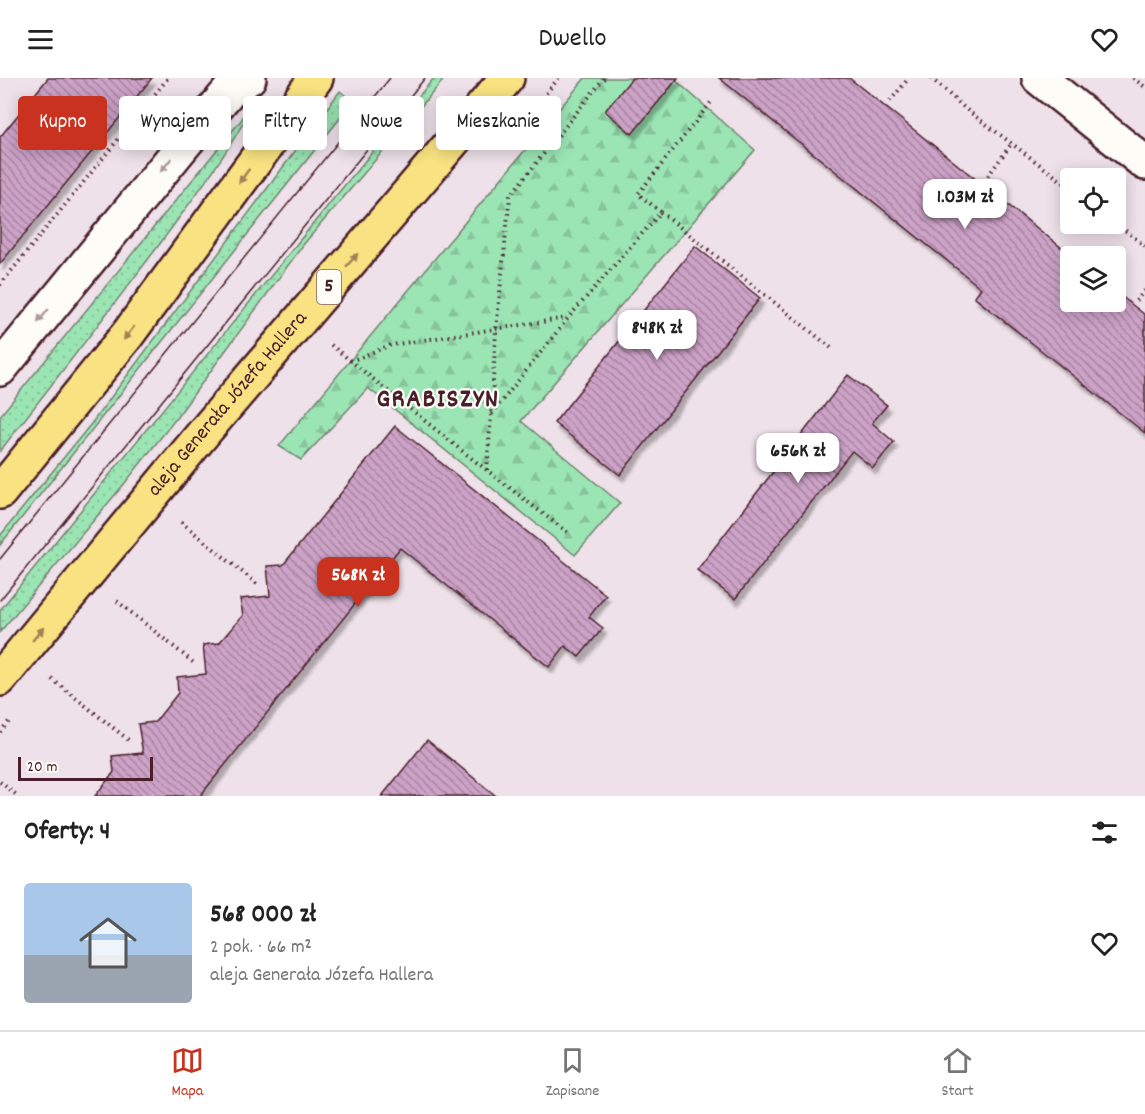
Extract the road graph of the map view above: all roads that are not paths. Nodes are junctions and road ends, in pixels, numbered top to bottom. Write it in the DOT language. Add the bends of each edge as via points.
graph roads {
  1 [pos="249,78"];
  2 [pos="316,78"];
  3 [pos="507,78"];
  4 [pos="1039,78"];
  5 [pos="1145,163"];
  6 [pos="0,369"];
  7 [pos="0,492"];
  8 [pos="0,679"];
  1 -- 6 [label="street, one-way" via="231,89"];
  2 -- 7 [label="main road, one-way" via="128,334"];
  8 -- 3 [label="main road, aleja Generała Józefa Hallera / 5, one-way" via="206,430"];
  4 -- 5 [label="street"];
}
